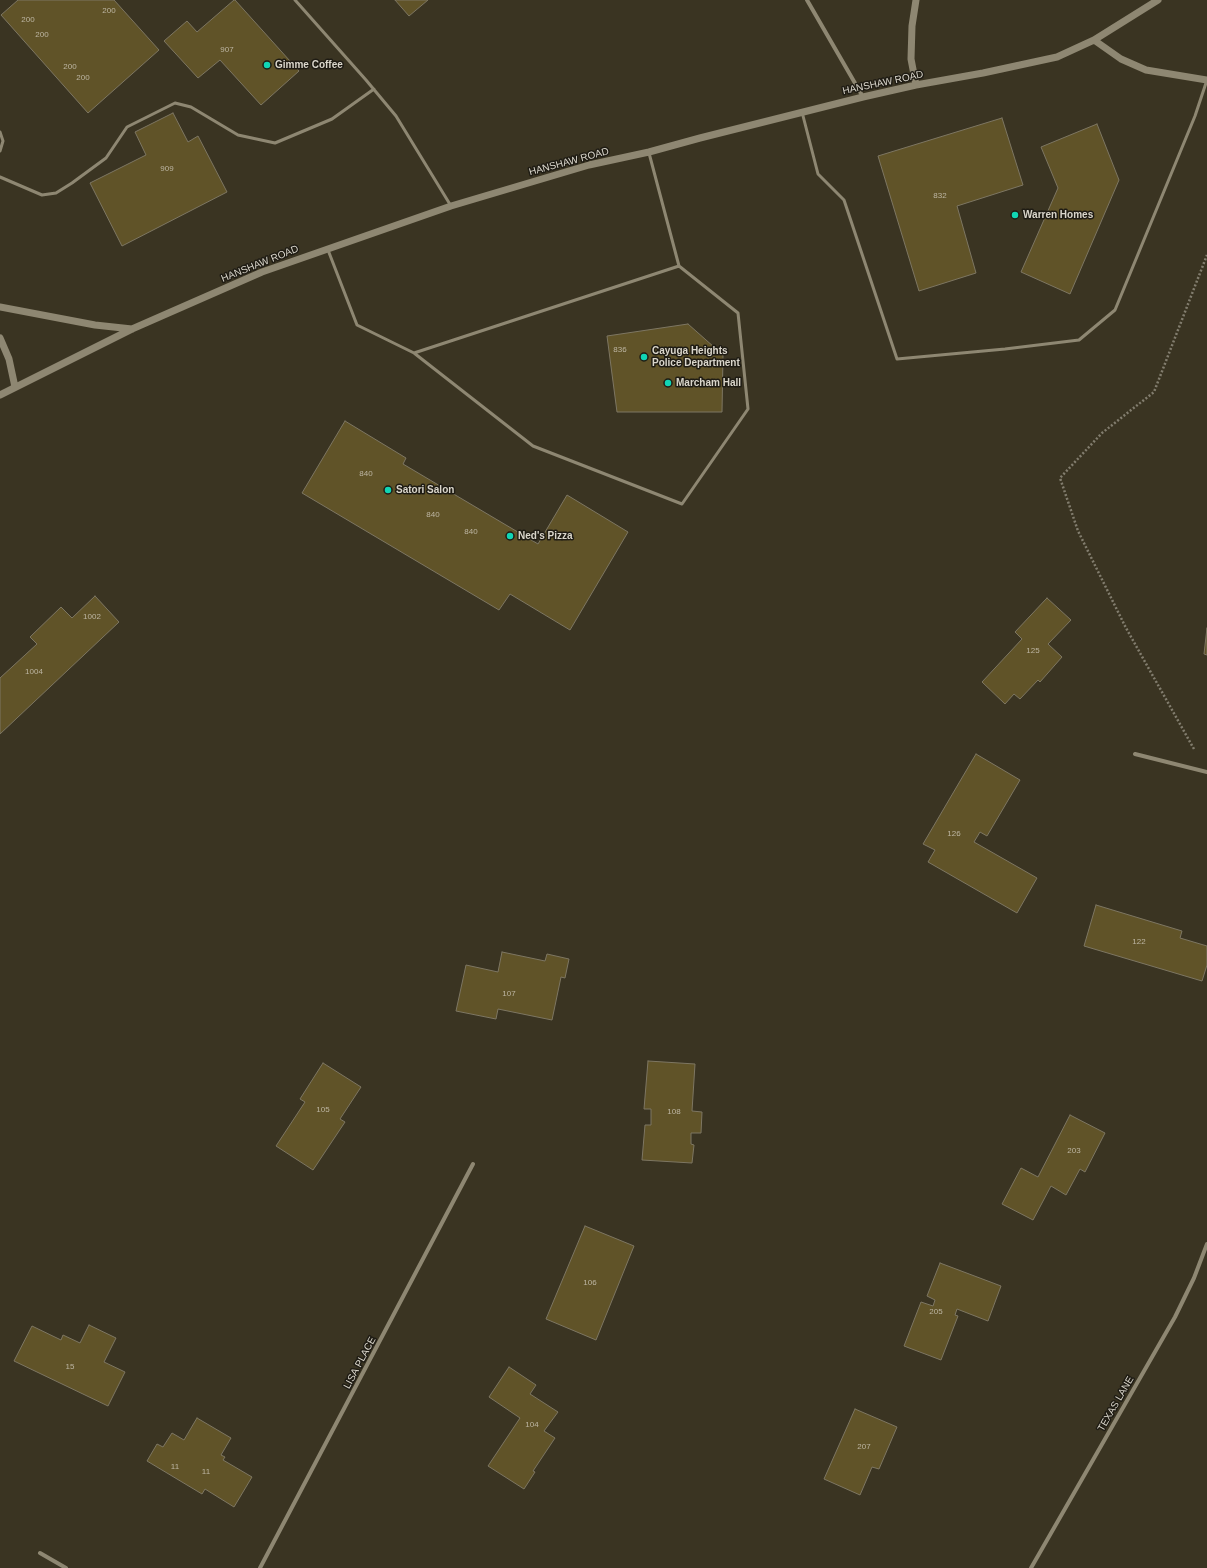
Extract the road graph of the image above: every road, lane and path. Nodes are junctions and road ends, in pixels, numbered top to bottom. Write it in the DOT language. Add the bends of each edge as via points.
graph roads {
  1 [pos="295,0"];
  2 [pos="807,0"];
  3 [pos="916,0"];
  4 [pos="1158,0"];
  5 [pos="1094,40"];
  6 [pos="1207,80"];
  7 [pos="916,85"];
  8 [pos="374,89"];
  9 [pos="863,96"];
  10 [pos="802,112"];
  11 [pos="0,132"];
  12 [pos="0,152"];
  13 [pos="649,152"];
  14 [pos="0,177"];
  15 [pos="451,206"];
  16 [pos="327,249"];
  17 [pos="1207,255"];
  18 [pos="679,266"];
  19 [pos="0,307"];
  20 [pos="132,329"];
  21 [pos="0,338"];
  22 [pos="414,352"];
  23 [pos="15,387"];
  24 [pos="0,395"];
  25 [pos="1135,754"];
  26 [pos="1207,772"];
  27 [pos="473,1164"];
  28 [pos="1207,1244"];
  29 [pos="40,1553"];
  30 [pos="66,1568"];
  31 [pos="260,1568"];
  32 [pos="1031,1568"];
  1 -- 8 [label="lane"];
  2 -- 9 [label="street"];
  3 -- 7 [label="street" via="911,59"];
  4 -- 5 [label="street, HANSHAW ROAD"];
  5 -- 6 [label="street" via="1121,59 1146,70"];
  5 -- 7 [label="street, HANSHAW ROAD" via="1056,57"];
  6 -- 10 [label="lane" via="1195,116 1115,310 1079,340 897,359 844,200 818,174"];
  7 -- 9 [label="street, HANSHAW ROAD"];
  8 -- 14 [label="lane" via="332,119 275,143 238,136 191,107 175,103 127,126 106,158 56,193 42,195"];
  8 -- 15 [label="lane" via="396,116"];
  9 -- 10 [label="street, HANSHAW ROAD"];
  10 -- 13 [label="street, HANSHAW ROAD"];
  11 -- 12 [label="lane" via="3,141"];
  13 -- 15 [label="street, HANSHAW ROAD" via="589,165"];
  13 -- 18 [label="lane"];
  15 -- 16 [label="street, HANSHAW ROAD"];
  16 -- 20 [label="street, HANSHAW ROAD" via="262,272"];
  16 -- 22 [label="lane" via="357,325"];
  17 -- 26 [label="path" via="1154,392 1102,433 1060,478 1078,531 1123,621"];
  18 -- 22 [label="lane"];
  18 -- 22 [label="lane" via="738,313 748,409 682,504 533,446"];
  19 -- 20 [label="street" via="95,325"];
  20 -- 23 [label="street, HANSHAW ROAD"];
  21 -- 23 [label="street" via="9,359"];
  23 -- 24 [label="street, HANSHAW ROAD"];
  25 -- 26 [label="street"];
  27 -- 31 [label="street, LISA PLACE"];
  28 -- 32 [label="street, TEXAS LANE" via="1175,1317"];
  29 -- 30 [label="street"];
}
